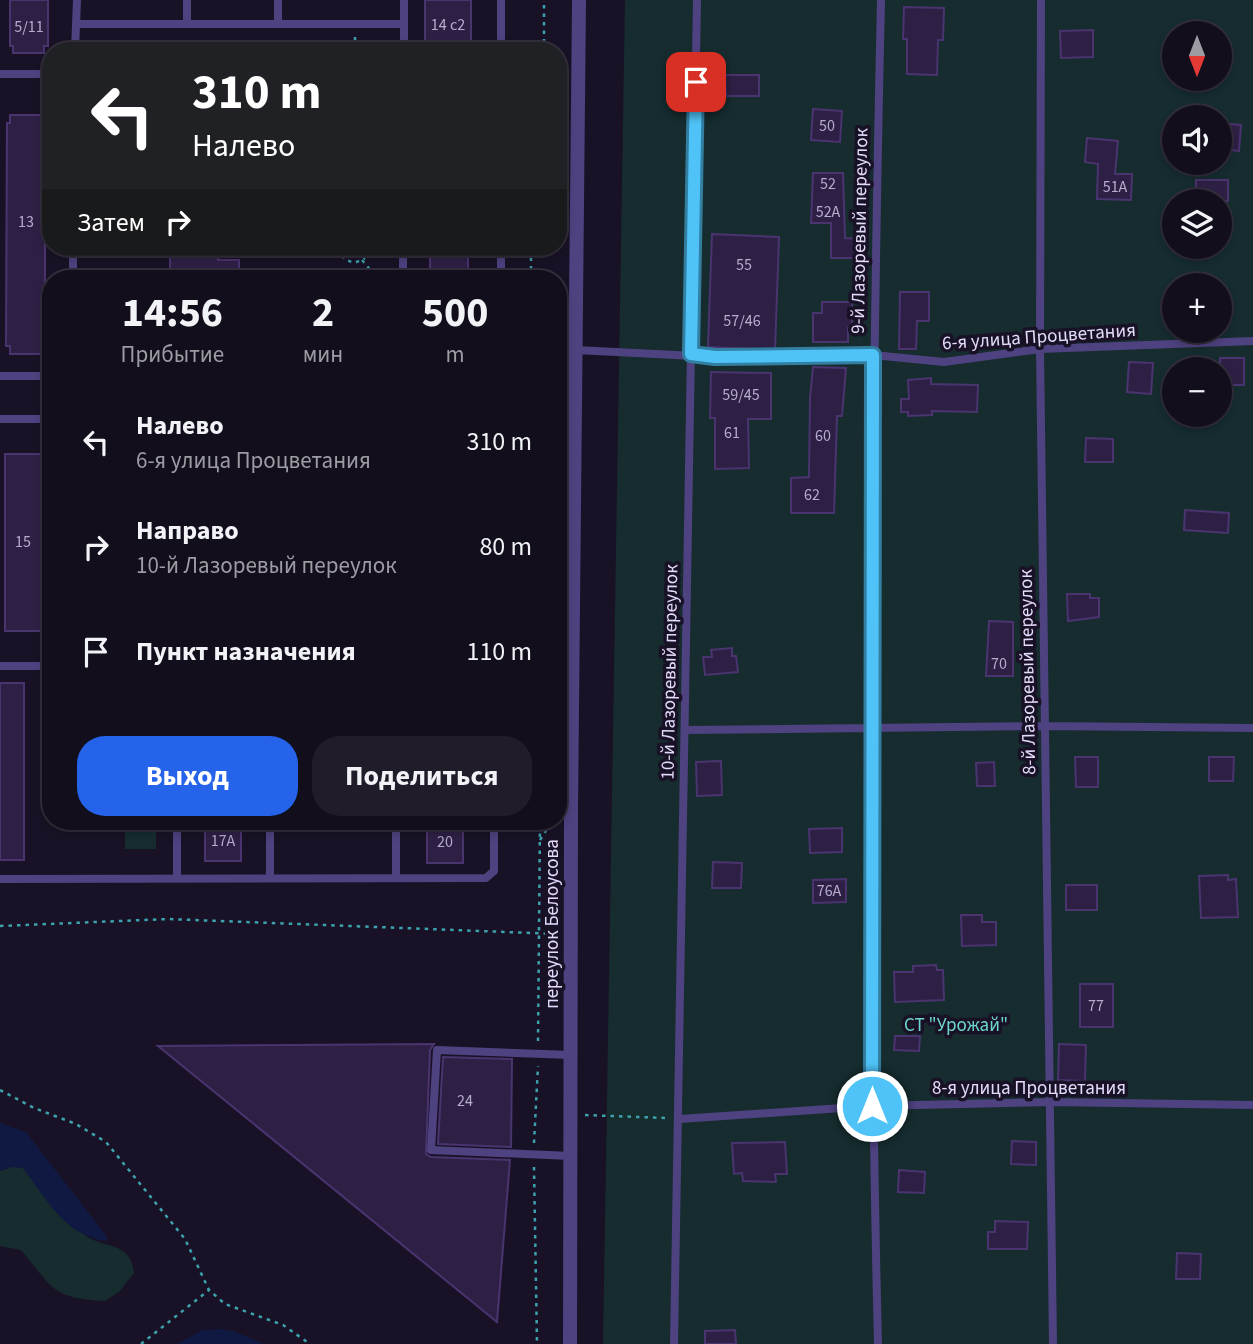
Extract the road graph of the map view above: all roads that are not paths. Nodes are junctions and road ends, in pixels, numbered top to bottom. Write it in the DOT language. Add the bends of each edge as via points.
graph roads {
  1 [pos="77,0"];
  2 [pos="187,0"];
  3 [pos="278,0"];
  4 [pos="404,0"];
  5 [pos="502,0"];
  6 [pos="579,0"];
  7 [pos="697,0"];
  8 [pos="881,0"];
  9 [pos="1041,0"];
  10 [pos="77,24"];
  11 [pos="187,24"];
  12 [pos="278,24"];
  13 [pos="404,24"];
  14 [pos="76,42"];
  15 [pos="404,42"];
  16 [pos="501,42"];
  17 [pos="0,74"];
  18 [pos="42,74"];
  19 [pos="1253,341"];
  20 [pos="1040,349"];
  21 [pos="576,350"];
  22 [pos="691,354"];
  23 [pos="873,355"];
  24 [pos="0,376"];
  25 [pos="42,376"];
  26 [pos="0,419"];
  27 [pos="42,419"];
  28 [pos="567,419"];
  29 [pos="575,419"];
  30 [pos="567,639"];
  31 [pos="0,666"];
  32 [pos="42,666"];
  33 [pos="567,720"];
  34 [pos="1044,726"];
  35 [pos="871,728"];
  36 [pos="1253,728"];
  37 [pos="686,730"];
  38 [pos="177,830"];
  39 [pos="270,830"];
  40 [pos="396,830"];
  41 [pos="494,830"];
  42 [pos="0,878"];
  43 [pos="177,878"];
  44 [pos="270,878"];
  45 [pos="396,878"];
  46 [pos="571,1055"];
  47 [pos="1050,1102"];
  48 [pos="1253,1105"];
  49 [pos="872,1106"];
  50 [pos="680,1119"];
  51 [pos="571,1156"];
  52 [pos="570,1344"];
  53 [pos="674,1344"];
  54 [pos="878,1344"];
  55 [pos="1053,1344"];
  1 -- 10 [label="lane"];
  2 -- 11 [label="lane"];
  3 -- 12 [label="lane"];
  4 -- 13 [label="lane"];
  5 -- 16 [label="lane"];
  6 -- 21 [label="street, переулок Белоусова"];
  7 -- 22 [label="lane, 10-й Лазоревый переулок"];
  8 -- 23 [label="lane, 9-й Лазоревый переулок"];
  9 -- 20 [label="lane, 8-й Лазоревый переулок"];
  10 -- 11 [label="lane"];
  10 -- 14 [label="lane"];
  11 -- 12 [label="lane"];
  12 -- 13 [label="lane"];
  13 -- 15 [label="lane"];
  17 -- 18 [label="lane"];
  19 -- 20 [label="lane, 6-я улица Процветания"];
  20 -- 23 [label="lane, 6-я улица Процветания" via="944,362"];
  20 -- 34 [label="lane, 8-й Лазоревый переулок"];
  21 -- 22 [label="lane, 6-я улица Процветания"];
  21 -- 29 [label="street, переулок Белоусова"];
  22 -- 23 [label="lane, 6-я улица Процветания"];
  22 -- 37 [label="lane, 10-й Лазоревый переулок"];
  23 -- 35 [label="lane, 9-й Лазоревый переулок"];
  24 -- 25 [label="lane"];
  26 -- 27 [label="lane"];
  28 -- 29 [label="lane"];
  29 -- 30 [label="street, переулок Белоусова"];
  31 -- 32 [label="lane"];
  33 -- 46 [label="street, переулок Белоусова"];
  34 -- 35 [label="lane"];
  34 -- 36 [label="lane"];
  34 -- 47 [label="lane, 8-й Лазоревый переулок"];
  35 -- 37 [label="lane"];
  35 -- 49 [label="lane, 9-й Лазоревый переулок"];
  37 -- 50 [label="lane, 10-й Лазоревый переулок"];
  38 -- 43 [label="lane"];
  39 -- 44 [label="lane"];
  40 -- 45 [label="lane"];
  41 -- 45 [label="lane" via="492,876"];
  42 -- 43 [label="lane"];
  43 -- 44 [label="lane"];
  44 -- 45 [label="lane"];
  46 -- 51 [label="street, переулок Белоусова"];
  46 -- 51 [label="lane" via="437,1050 431,1150"];
  47 -- 48 [label="lane, 8-я улица Процветания"];
  47 -- 49 [label="lane, 8-я улица Процветания"];
  47 -- 55 [label="lane, 8-й Лазоревый переулок"];
  49 -- 50 [label="lane, 8-я улица Процветания"];
  49 -- 54 [label="lane, 9-й Лазоревый переулок"];
  50 -- 53 [label="lane, 10-й Лазоревый переулок"];
  51 -- 52 [label="street, переулок Белоусова"];
}
